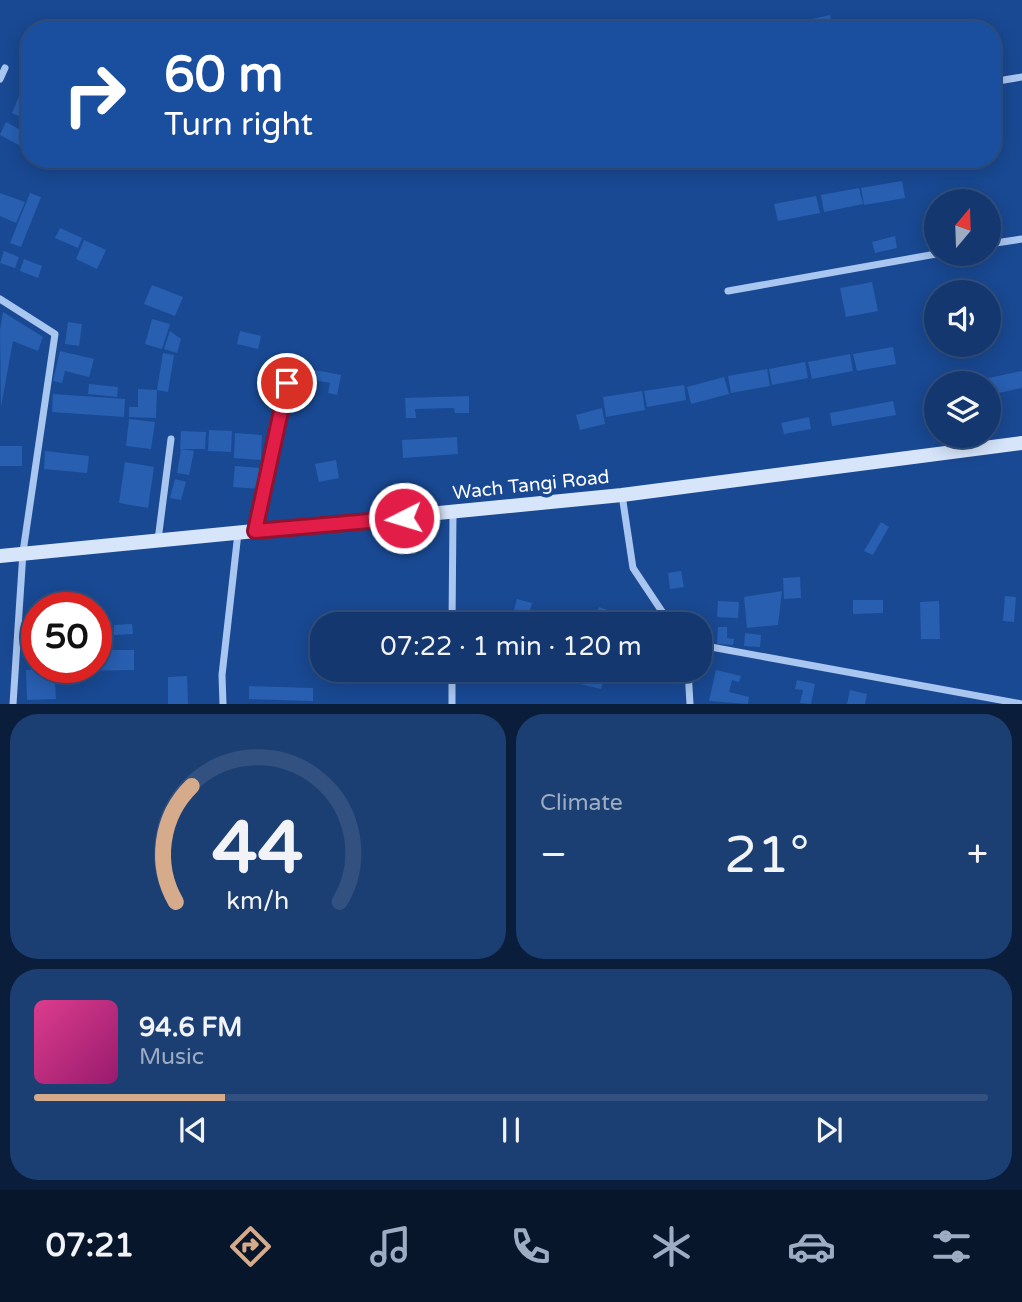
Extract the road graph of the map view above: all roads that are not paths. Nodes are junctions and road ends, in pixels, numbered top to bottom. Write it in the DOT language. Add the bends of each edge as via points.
graph roads {
  1 [pos="5,68"];
  2 [pos="1022,77"];
  3 [pos="0,79"];
  4 [pos="1001,80"];
  5 [pos="1022,239"];
  6 [pos="1001,242"];
  7 [pos="924,256"];
  8 [pos="728,291"];
  9 [pos="0,299"];
  10 [pos="287,383"];
  11 [pos="171,439"];
  12 [pos="1022,443"];
  13 [pos="621,495"];
  14 [pos="453,513"];
  15 [pos="255,531"];
  16 [pos="238,533"];
  17 [pos="158,540"];
  18 [pos="23,552"];
  19 [pos="0,556"];
  20 [pos="452,612"];
  21 [pos="662,612"];
  22 [pos="712,647"];
  23 [pos="452,682"];
  24 [pos="689,682"];
  25 [pos="13,704"];
  26 [pos="223,704"];
  27 [pos="452,704"];
  28 [pos="690,704"];
  29 [pos="1021,704"];
  1 -- 3 [label="street"];
  2 -- 4 [label="street"];
  5 -- 6 [label="street"];
  7 -- 8 [label="street"];
  9 -- 18 [label="street" via="55,334"];
  10 -- 15 [label="street"];
  11 -- 17 [label="street"];
  12 -- 13 [label="main road, Wach Tangi Road"];
  13 -- 14 [label="main road, Wach Tangi Road"];
  13 -- 21 [label="street" via="632,568"];
  14 -- 15 [label="main road, Wach Tangi Road"];
  14 -- 20 [label="street"];
  15 -- 16 [label="main road, Wach Tangi Road"];
  16 -- 17 [label="main road, Wach Tangi Road"];
  16 -- 26 [label="street" via="222,675"];
  17 -- 18 [label="main road, Wach Tangi Road"];
  18 -- 19 [label="main road, Wach Tangi Road"];
  18 -- 25 [label="street"];
  22 -- 29 [label="street"];
  23 -- 27 [label="street"];
  24 -- 28 [label="street"];
}
